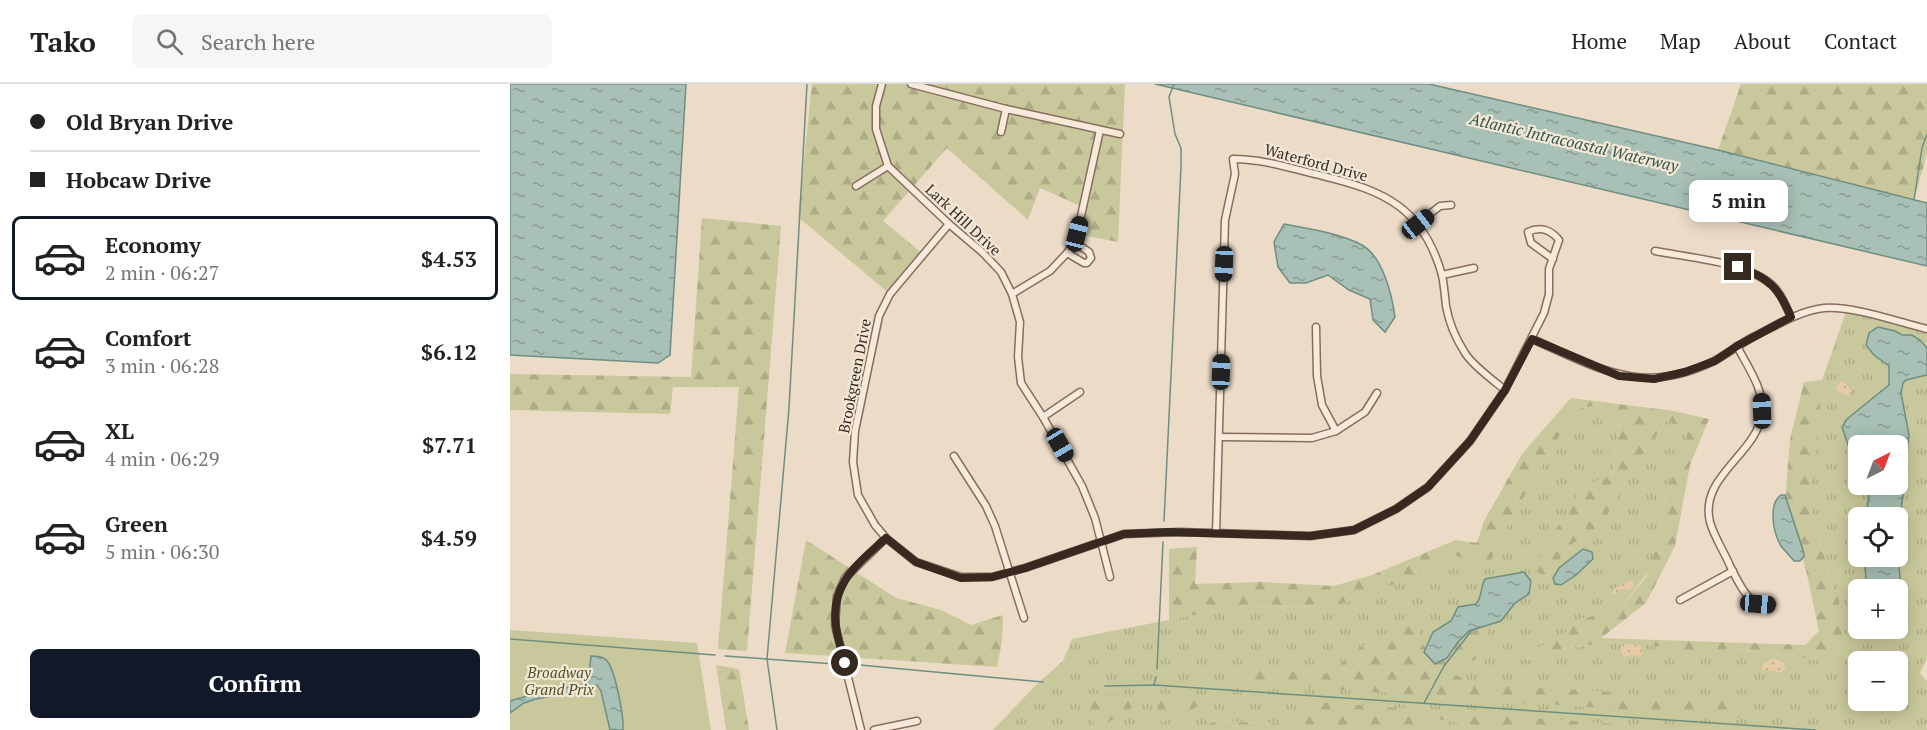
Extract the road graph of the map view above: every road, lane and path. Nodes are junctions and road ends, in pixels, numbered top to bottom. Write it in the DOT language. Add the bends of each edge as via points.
graph roads {
  1 [pos="882,84"];
  2 [pos="910,84"];
  3 [pos="1006,109"];
  4 [pos="1100,130"];
  5 [pos="1001,132"];
  6 [pos="1120,134"];
  7 [pos="888,166"];
  8 [pos="856,186"];
  9 [pos="1451,205"];
  10 [pos="949,224"];
  11 [pos="1418,224"];
  12 [pos="1074,242"];
  13 [pos="1655,251"];
  14 [pos="1067,253"];
  15 [pos="1553,259"];
  16 [pos="1474,268"];
  17 [pos="1442,275"];
  18 [pos="1012,294"];
  19 [pos="1791,317"];
  20 [pos="1316,327"];
  21 [pos="1927,329"];
  22 [pos="1532,339"];
  23 [pos="1737,346"];
  24 [pos="1505,390"];
  25 [pos="1080,392"];
  26 [pos="1377,393"];
  27 [pos="1043,417"];
  28 [pos="1336,431"];
  29 [pos="1219,437"];
  30 [pos="954,456"];
  31 [pos="1216,533"];
  32 [pos="886,538"];
  33 [pos="1100,542"];
  34 [pos="1733,571"];
  35 [pos="1010,572"];
  36 [pos="1110,577"];
  37 [pos="1680,600"];
  38 [pos="1772,604"];
  39 [pos="1024,618"];
  40 [pos="917,721"];
  41 [pos="861,730"];
  42 [pos="874,730"];
  1 -- 7 [label="street, Lark Hill Drive" via="876,106 876,129"];
  2 -- 3 [label="street"];
  3 -- 4 [label="street"];
  3 -- 5 [label="street"];
  4 -- 6 [label="street"];
  4 -- 12 [label="street"];
  7 -- 8 [label="street"];
  7 -- 10 [label="street, Lark Hill Drive"];
  9 -- 11 [label="street" via="1440,206"];
  10 -- 18 [label="street, Lark Hill Drive" via="1001,272"];
  10 -- 32 [label="street, Brookgreen Drive" via="890,294 879,316 855,431 858,495"];
  11 -- 17 [label="street, Waterford Drive"];
  11 -- 29 [label="street, Waterford Drive" via="1381,193 1253,159 1233,159 1235,174 1225,220"];
  12 -- 14 [label="street"];
  12 -- 14 [label="street" via="1091,258 1084,263"];
  13 -- 19 [label="street" via="1752,272 1775,288"];
  14 -- 18 [label="street" via="1050,271"];
  15 -- 15 [label="street, Brookgreen Drive" via="1531,243 1528,232 1536,228 1553,232 1559,240"];
  15 -- 22 [label="street, Brookgreen Drive" via="1549,294"];
  16 -- 17 [label="street"];
  17 -- 24 [label="street, Waterford Drive" via="1447,309 1466,356"];
  18 -- 27 [label="street, Lark Hill Drive" via="1020,322 1021,382"];
  19 -- 21 [label="street" via="1824,308 1847,309"];
  19 -- 23 [label="street"];
  20 -- 28 [label="street" via="1322,405"];
  22 -- 23 [label="street" via="1619,376 1654,379 1715,361"];
  22 -- 24 [label="street, Brookgreen Drive"];
  23 -- 34 [label="street" via="1762,395 1762,411 1759,427 1713,489 1709,505 1710,522"];
  24 -- 31 [label="street, Brookgreen Drive" via="1470,441 1428,487 1354,530 1310,536"];
  25 -- 27 [label="street"];
  26 -- 28 [label="street" via="1365,412"];
  27 -- 33 [label="street, Lark Hill Drive" via="1082,486"];
  28 -- 29 [label="street" via="1312,438"];
  29 -- 31 [label="street, Waterford Drive"];
  30 -- 35 [label="street" via="986,506"];
  31 -- 33 [label="street, Brookgreen Drive" via="1124,534"];
  32 -- 35 [label="street, Brookgreen Drive" via="916,562 961,578"];
  32 -- 41 [label="street" via="845,578 837,596 836,625"];
  33 -- 35 [label="street, Brookgreen Drive"];
  33 -- 36 [label="street, Lark Hill Drive"];
  34 -- 37 [label="street"];
  34 -- 38 [label="street" via="1749,597 1758,604"];
  35 -- 39 [label="street"];
  40 -- 42 [label="street"];
}
